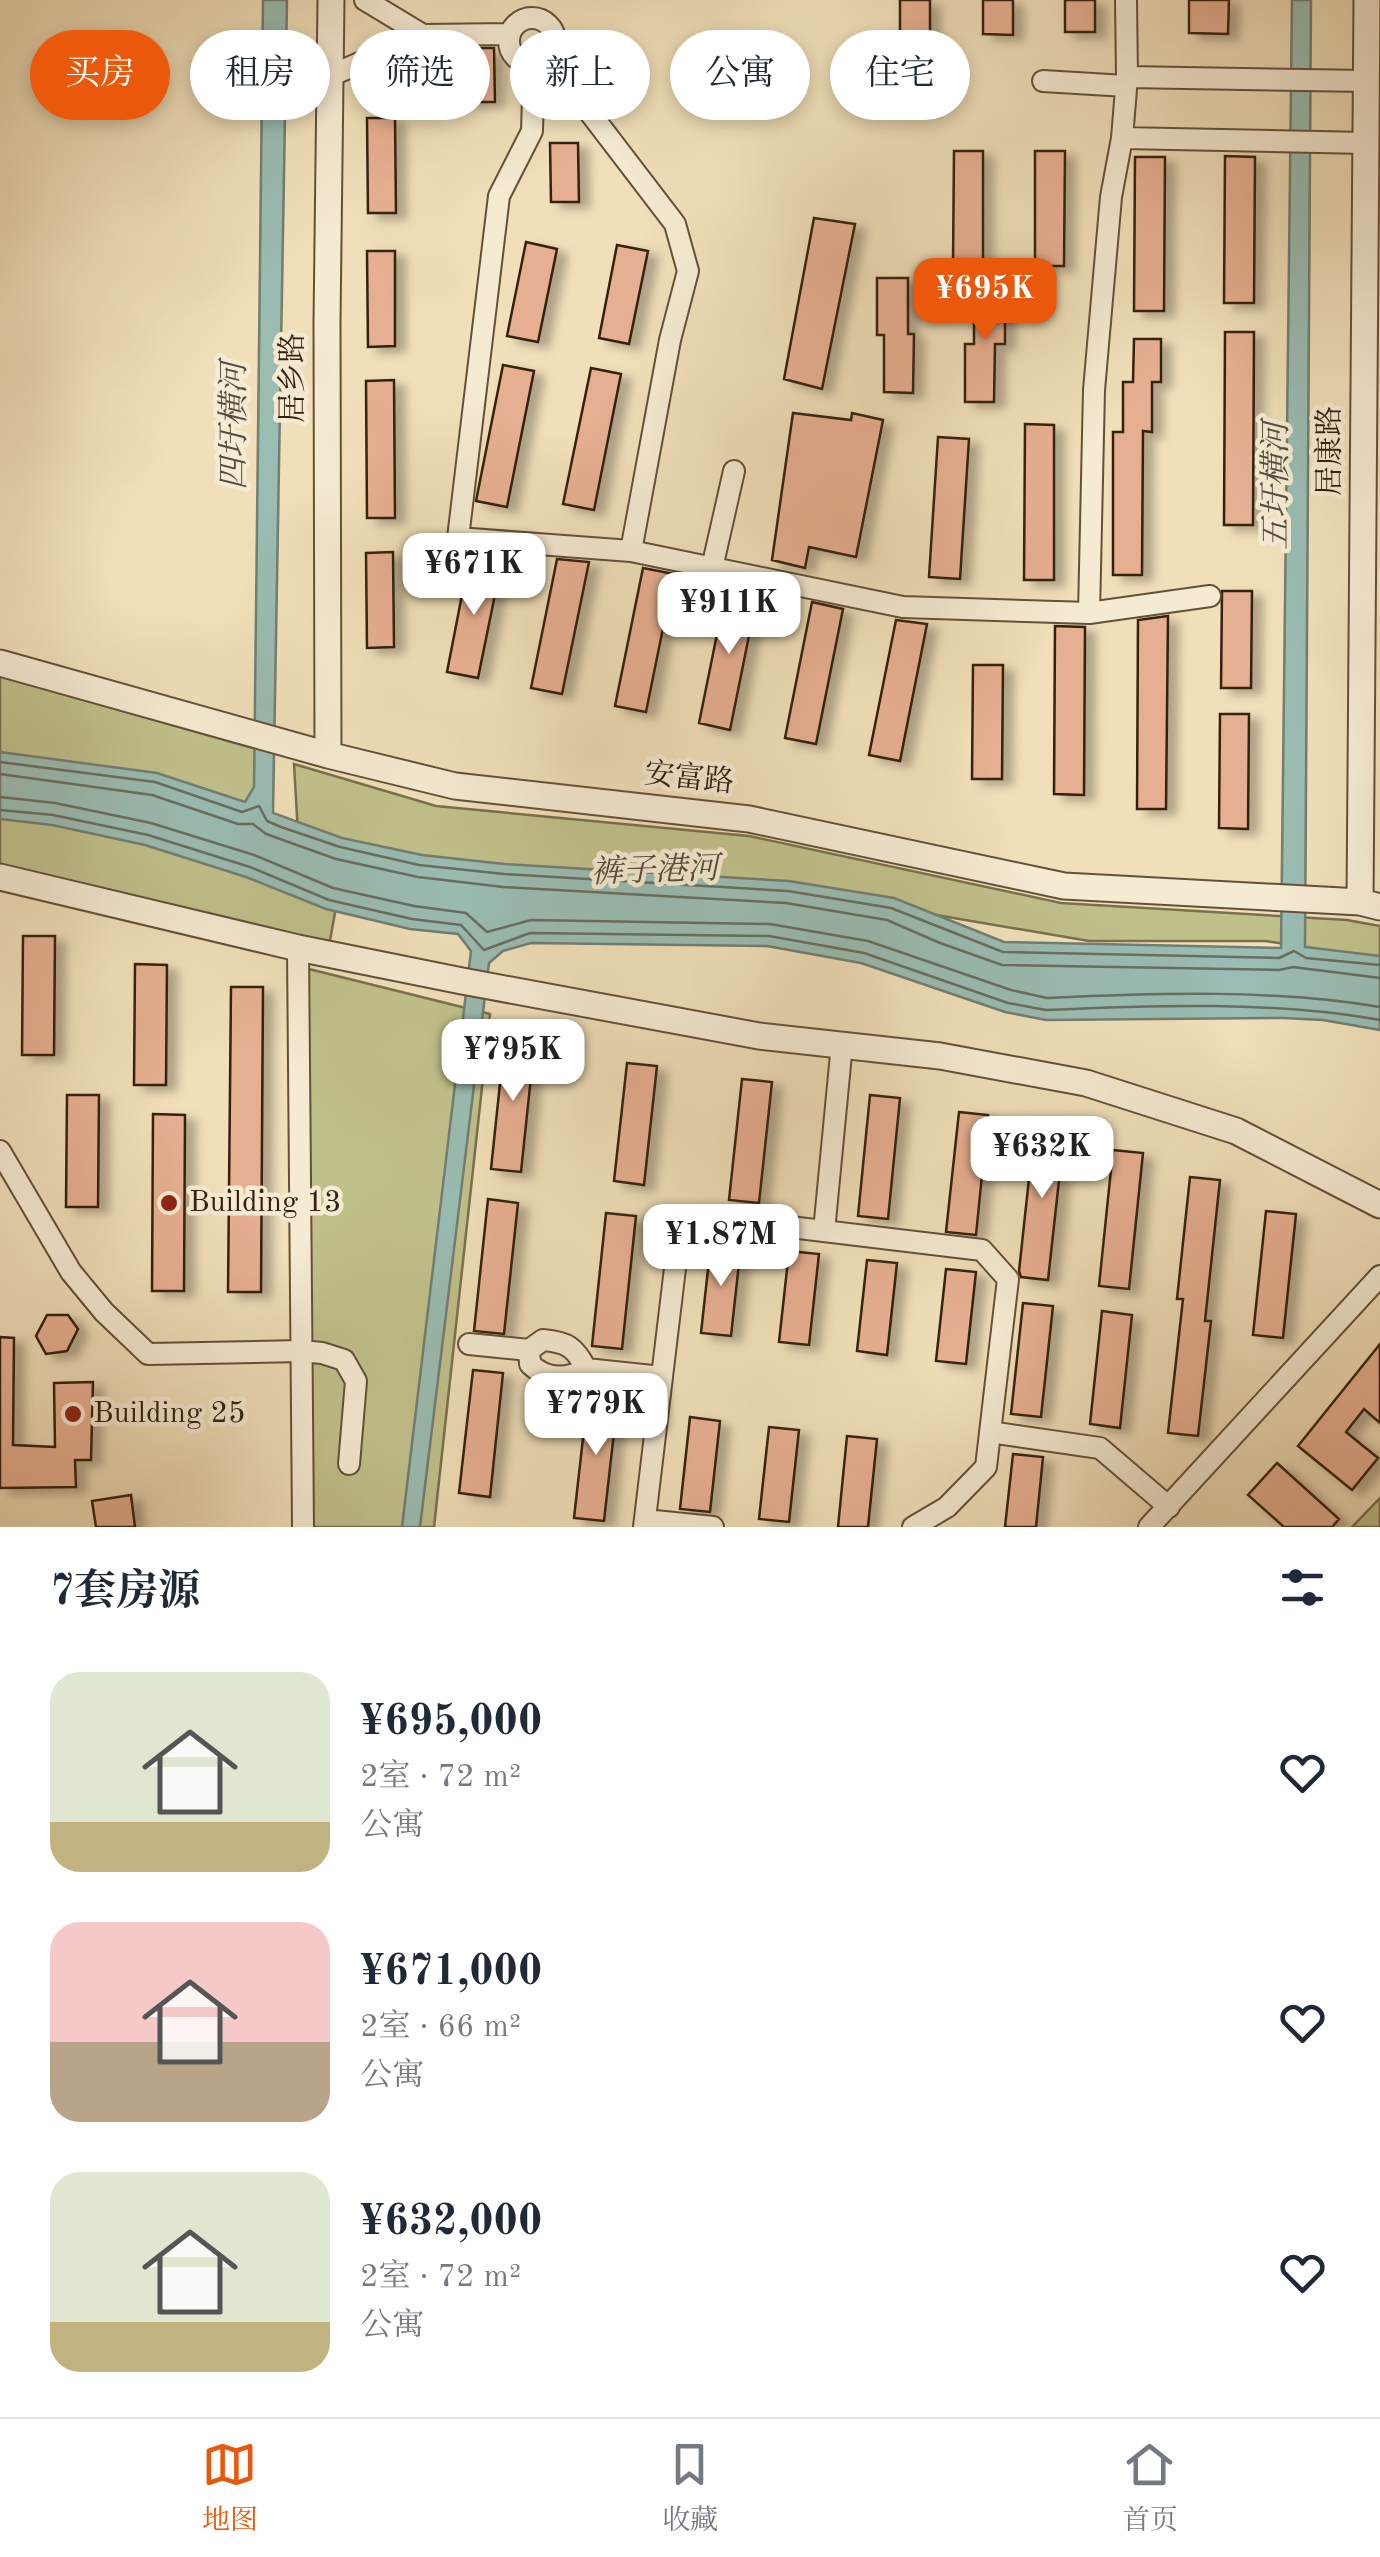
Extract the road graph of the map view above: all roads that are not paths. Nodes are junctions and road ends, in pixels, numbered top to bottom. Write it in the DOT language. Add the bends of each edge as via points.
graph roads {
  1 [pos="331,0"];
  2 [pos="365,0"];
  3 [pos="1126,0"];
  4 [pos="1367,0"];
  5 [pos="532,9"];
  6 [pos="414,30"];
  7 [pos="513,30"];
  8 [pos="552,30"];
  9 [pos="490,34"];
  10 [pos="510,34"];
  11 [pos="350,67"];
  12 [pos="330,76"];
  13 [pos="1042,81"];
  14 [pos="1366,81"];
  15 [pos="1126,82"];
  16 [pos="330,120"];
  17 [pos="533,120"];
  18 [pos="590,120"];
  19 [pos="1122,138"];
  20 [pos="1366,144"];
  21 [pos="734,472"];
  22 [pos="630,551"];
  23 [pos="712,568"];
  24 [pos="1210,596"];
  25 [pos="1089,612"];
  26 [pos="0,663"];
  27 [pos="328,756"];
  28 [pos="0,877"];
  29 [pos="1370,904"];
  30 [pos="298,948"];
  31 [pos="842,1044"];
  32 [pos="0,1151"];
  33 [pos="1380,1206"];
  34 [pos="824,1231"];
  35 [pos="1380,1276"];
  36 [pos="469,1344"];
  37 [pos="529,1350"];
  38 [pos="301,1351"];
  39 [pos="586,1369"];
  40 [pos="662,1377"];
  41 [pos="990,1432"];
  42 [pos="349,1464"];
  43 [pos="1169,1506"];
  44 [pos="644,1523"];
  45 [pos="303,1527"];
  46 [pos="712,1527"];
  47 [pos="913,1527"];
  48 [pos="1149,1527"];
  1 -- 12 [label="street, 居乡路"];
  2 -- 6 [label="street"];
  3 -- 15 [label="street"];
  4 -- 14 [label="street, 居康路"];
  5 -- 7 [label="street"];
  5 -- 8 [label="street"];
  9 -- 10 [label="street"];
  11 -- 12 [label="street"];
  13 -- 15 [label="street"];
  14 -- 15 [label="street"];
  14 -- 20 [label="street, 居康路"];
  15 -- 19 [label="street"];
  16 -- 27 [label="street, 居乡路"];
  17 -- 22 [label="street" via="499,196 458,538"];
  18 -- 22 [label="street" via="675,224 688,271"];
  19 -- 20 [label="street"];
  19 -- 25 [label="street" via="1094,390"];
  20 -- 29 [label="street, 居康路"];
  21 -- 23 [label="street"];
  22 -- 23 [label="street"];
  23 -- 25 [label="street" via="903,607"];
  24 -- 25 [label="street"];
  26 -- 27 [label="street, 安富路"];
  27 -- 29 [label="street, 安富路" via="455,786 749,819 1064,886"];
  28 -- 30 [label="street"];
  30 -- 31 [label="street" via="759,1036"];
  30 -- 38 [label="street"];
  31 -- 33 [label="street" via="1086,1083 1236,1131"];
  31 -- 34 [label="street"];
  32 -- 38 [label="street" via="70,1272 148,1354"];
  34 -- 40 [label="street" via="707,1217 679,1235"];
  34 -- 41 [label="street" via="982,1250 1008,1279"];
  35 -- 43 [label="street"];
  36 -- 37 [label="street"];
  37 -- 39 [label="street" via="543,1340 564,1341"];
  37 -- 39 [label="street" via="539,1374 569,1377"];
  38 -- 42 [label="street" via="344,1360 356,1381"];
  38 -- 45 [label="street"];
  39 -- 40 [label="street"];
  40 -- 44 [label="street"];
  41 -- 43 [label="street" via="1100,1448"];
  41 -- 47 [label="street" via="986,1467 947,1507"];
  43 -- 48 [label="street"];
  44 -- 46 [label="street"];
}
